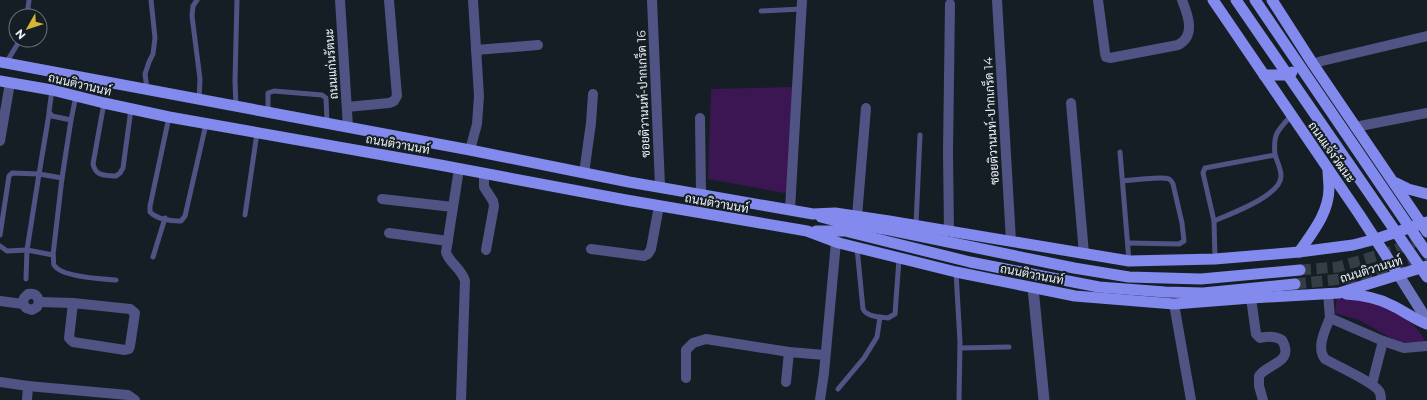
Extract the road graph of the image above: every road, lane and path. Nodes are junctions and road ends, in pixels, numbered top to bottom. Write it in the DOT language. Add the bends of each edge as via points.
graph roads {
  1 [pos="151,0"];
  2 [pos="197,0"];
  3 [pos="237,0"];
  4 [pos="340,0"];
  5 [pos="389,0"];
  6 [pos="473,0"];
  7 [pos="652,0"];
  8 [pos="997,0"];
  9 [pos="1098,0"];
  10 [pos="1182,0"];
  11 [pos="1213,0"];
  12 [pos="1236,0"];
  13 [pos="1255,0"];
  14 [pos="1272,0"];
  15 [pos="801,4"];
  16 [pos="950,4"];
  17 [pos="761,11"];
  18 [pos="1427,36"];
  19 [pos="538,45"];
  20 [pos="1301,45"];
  21 [pos="14,48"];
  22 [pos="476,50"];
  23 [pos="3,62"];
  24 [pos="1313,64"];
  25 [pos="1264,75"];
  26 [pos="5,82"];
  27 [pos="147,89"];
  28 [pos="52,90"];
  29 [pos="593,94"];
  30 [pos="76,95"];
  31 [pos="199,99"];
  32 [pos="104,103"];
  33 [pos="1071,103"];
  34 [pos="236,107"];
  35 [pos="347,107"];
  36 [pos="866,108"];
  37 [pos="131,109"];
  38 [pos="268,112"];
  39 [pos="1427,113"];
  40 [pos="49,114"];
  41 [pos="1291,116"];
  42 [pos="169,117"];
  43 [pos="700,118"];
  44 [pos="71,120"];
  45 [pos="327,123"];
  46 [pos="206,124"];
  47 [pos="348,127"];
  48 [pos="1355,127"];
  49 [pos="257,133"];
  50 [pos="920,135"];
  51 [pos="0,141"];
  52 [pos="470,150"];
  53 [pos="1120,152"];
  54 [pos="1275,155"];
  55 [pos="459,169"];
  56 [pos="1328,169"];
  57 [pos="584,173"];
  58 [pos="38,174"];
  59 [pos="484,174"];
  60 [pos="62,178"];
  61 [pos="1123,181"];
  62 [pos="1394,182"];
  63 [pos="660,186"];
  64 [pos="701,194"];
  65 [pos="1427,194"];
  66 [pos="382,198"];
  67 [pos="658,206"];
  68 [pos="453,207"];
  69 [pos="790,210"];
  70 [pos="813,214"];
  71 [pos="246,215"];
  72 [pos="857,216"];
  73 [pos="165,218"];
  74 [pos="1214,221"];
  75 [pos="916,225"];
  76 [pos="1425,226"];
  77 [pos="807,231"];
  78 [pos="949,231"];
  79 [pos="389,233"];
  80 [pos="0,235"];
  81 [pos="1376,239"];
  82 [pos="1011,241"];
  83 [pos="448,242"];
  84 [pos="836,242"];
  85 [pos="1128,243"];
  86 [pos="0,246"];
  87 [pos="857,247"];
  88 [pos="591,249"];
  89 [pos="27,250"];
  90 [pos="486,250"];
  91 [pos="1298,252"];
  92 [pos="1427,253"];
  93 [pos="1084,254"];
  94 [pos="53,255"];
  95 [pos="153,257"];
  96 [pos="899,259"];
  97 [pos="1215,259"];
  98 [pos="1129,261"];
  99 [pos="1427,266"];
  100 [pos="1300,270"];
  101 [pos="956,272"];
  102 [pos="1398,274"];
  103 [pos="1427,277"];
  104 [pos="26,279"];
  105 [pos="116,280"];
  106 [pos="1295,284"];
  107 [pos="1033,288"];
  108 [pos="1334,293"];
  109 [pos="1251,298"];
  110 [pos="0,302"];
  111 [pos="73,303"];
  112 [pos="1174,304"];
  113 [pos="880,317"];
  114 [pos="1330,318"];
  115 [pos="1427,320"];
  116 [pos="1427,324"];
  117 [pos="1383,341"];
  118 [pos="1427,346"];
  119 [pos="1008,347"];
  120 [pos="960,348"];
  121 [pos="789,352"];
  122 [pos="825,355"];
  123 [pos="686,378"];
  124 [pos="0,382"];
  125 [pos="786,382"];
  126 [pos="1372,384"];
  127 [pos="28,386"];
  128 [pos="838,389"];
  129 [pos="27,400"];
  130 [pos="135,400"];
  131 [pos="461,400"];
  132 [pos="820,400"];
  133 [pos="959,400"];
  134 [pos="1044,400"];
  135 [pos="1191,400"];
  136 [pos="1263,400"];
  137 [pos="1381,400"];
  1 -- 27 [label="lane" via="155,38 146,74"];
  2 -- 31 [label="lane" via="193,6 192,16 200,79"];
  3 -- 34 [label="lane"];
  4 -- 35 [label="street, ถนนแก่นรัตนะ"];
  5 -- 35 [label="street" via="397,96 389,103"];
  6 -- 22 [label="street"];
  7 -- 63 [label="street, ซอยติวานนท์-ปากเกร็ด 16"];
  8 -- 82 [label="street, ซอยติวานนท์-ปากเกร็ด 14"];
  9 -- 10 [label="street" via="1105,53 1110,58 1183,43 1189,27"];
  11 -- 25 [label="main road, ถนนแจ้งวัฒนะ"];
  12 -- 103 [label="main road, ถนนแจ้งวัฒนะ"];
  13 -- 92 [label="main road, ถนนแจ้งวัฒนะ"];
  14 -- 20 [label="main road"];
  15 -- 17 [label="lane"];
  15 -- 69 [label="street"];
  16 -- 78 [label="street"];
  18 -- 24 [label="street"];
  19 -- 22 [label="street"];
  20 -- 24 [label="main road"];
  20 -- 25 [label="main road" via="1302,59 1289,75"];
  21 -- 23 [label="lane"];
  22 -- 52 [label="street" via="479,96 477,124"];
  23 -- 27 [label="main road, ถนนติวานนท์"];
  24 -- 48 [label="main road"];
  25 -- 41 [label="main road, ถนนแจ้งวัฒนะ"];
  26 -- 28 [label="main road, ถนนติวานนท์"];
  26 -- 51 [label="street"];
  27 -- 31 [label="main road, ถนนติวานนท์"];
  28 -- 30 [label="main road, ถนนติวานนท์"];
  28 -- 40 [label="lane"];
  29 -- 57 [label="street"];
  30 -- 32 [label="main road, ถนนติวานนท์"];
  30 -- 44 [label="lane"];
  31 -- 34 [label="main road, ถนนติวานนท์"];
  32 -- 37 [label="main road, ถนนติวานนท์"];
  32 -- 37 [label="lane" via="93,164 98,174 116,176 123,168"];
  33 -- 93 [label="street"];
  34 -- 38 [label="main road, ถนนติวานนท์"];
  35 -- 47 [label="street, ถนนแก่นรัตนะ"];
  36 -- 72 [label="street"];
  37 -- 42 [label="main road, ถนนติวานนท์"];
  38 -- 45 [label="main road, ถนนติวานนท์"];
  38 -- 45 [label="lane" via="268,93 271,91 322,95 326,98"];
  39 -- 48 [label="street"];
  40 -- 44 [label="lane"];
  40 -- 58 [label="lane"];
  41 -- 54 [label="lane" via="1274,137"];
  41 -- 56 [label="main road, ถนนแจ้งวัฒนะ"];
  42 -- 46 [label="main road, ถนนติวานนท์"];
  42 -- 73 [label="lane" via="150,206 150,212 154,216"];
  43 -- 64 [label="street"];
  44 -- 60 [label="lane"];
  45 -- 47 [label="main road, ถนนติวานนท์"];
  46 -- 49 [label="main road, ถนนติวานนท์"];
  46 -- 73 [label="lane" via="185,216 181,221"];
  47 -- 52 [label="main road, ถนนติวานนท์"];
  48 -- 62 [label="main road"];
  49 -- 55 [label="main road, ถนนติวานนท์"];
  49 -- 71 [label="lane"];
  50 -- 75 [label="lane"];
  52 -- 57 [label="main road, ถนนติวานนท์"];
  53 -- 61 [label="lane"];
  54 -- 74 [label="lane" via="1282,176 1276,188 1264,198"];
  54 -- 74 [label="lane" via="1205,168 1203,173"];
  55 -- 59 [label="main road, ถนนติวานนท์"];
  55 -- 68 [label="street"];
  56 -- 81 [label="main road, ถนนแจ้งวัฒนะ"];
  56 -- 91 [label="main road" via="1329,189 1325,211"];
  57 -- 63 [label="main road, ถนนติวานนท์"];
  58 -- 60 [label="lane"];
  58 -- 80 [label="lane" via="12,173 9,176"];
  58 -- 89 [label="lane"];
  59 -- 67 [label="main road, ถนนติวานนท์"];
  59 -- 90 [label="street" via="484,187 494,206"];
  60 -- 94 [label="lane"];
  61 -- 85 [label="lane"];
  61 -- 85 [label="lane" via="1167,178 1171,180 1184,241 1179,244"];
  62 -- 65 [label="main road"];
  62 -- 76 [label="main road"];
  63 -- 64 [label="main road, ถนนติวานนท์"];
  64 -- 69 [label="main road, ถนนติวานนท์"];
  66 -- 68 [label="street"];
  67 -- 77 [label="main road, ถนนติวานนท์"];
  67 -- 88 [label="street" via="648,254 644,256"];
  68 -- 83 [label="street"];
  69 -- 70 [label="main road, ถนนติวานนท์"];
  70 -- 72 [label="main road, ถนนติวานนท์" via="836,213"];
  70 -- 100 [label="main road" via="836,221 1129,277 1202,279"];
  72 -- 75 [label="main road, ถนนติวานนท์"];
  73 -- 95 [label="lane"];
  74 -- 97 [label="lane"];
  75 -- 78 [label="main road, ถนนติวานนท์"];
  76 -- 81 [label="main road, ถนนติวานนท์"];
  77 -- 84 [label="main road, ถนนติวานนท์"];
  77 -- 106 [label="main road" via="845,231 970,262 1099,287 1203,293"];
  78 -- 82 [label="main road, ถนนติวานนท์"];
  79 -- 83 [label="street"];
  81 -- 91 [label="main road, ถนนติวานนท์" via="1353,245"];
  81 -- 102 [label="main road, ถนนแจ้งวัฒนะ"];
  82 -- 93 [label="main road, ถนนติวานนท์"];
  83 -- 131 [label="street" via="447,257 464,276 465,281"];
  84 -- 87 [label="main road, ถนนติวานนท์"];
  84 -- 122 [label="street"];
  85 -- 98 [label="lane"];
  86 -- 89 [label="lane" via="7,251"];
  87 -- 96 [label="main road, ถนนติวานนท์"];
  87 -- 113 [label="lane" via="863,309"];
  89 -- 94 [label="lane"];
  89 -- 104 [label="lane"];
  91 -- 97 [label="main road, ถนนติวานนท์"];
  93 -- 98 [label="main road, ถนนติวานนท์"];
  94 -- 105 [label="lane" via="54,265 59,270 78,276"];
  96 -- 101 [label="main road, ถนนติวานนท์"];
  96 -- 113 [label="lane" via="895,314 888,318"];
  97 -- 98 [label="main road, ถนนติวานนท์"];
  99 -- 102 [label="main road, ถนนติวานนท์"];
  101 -- 107 [label="main road, ถนนติวานนท์"];
  101 -- 120 [label="lane"];
  102 -- 108 [label="main road, ถนนติวานนท์"];
  102 -- 115 [label="main road, ถนนแจ้งวัฒนะ"];
  107 -- 112 [label="main road, ถนนติวานนท์" via="1075,296"];
  107 -- 134 [label="street"];
  108 -- 109 [label="main road, ถนนติวานนท์"];
  108 -- 114 [label="street"];
  108 -- 116 [label="main road" via="1360,295 1391,305"];
  109 -- 112 [label="main road, ถนนติวานนท์"];
  109 -- 136 [label="street" via="1256,334 1260,338 1282,340 1286,350 1281,361 1265,369 1259,376"];
  110 -- 111 [label="street" via="23,304 28,294 33,294 38,297 39,302"];
  111 -- 111 [label="street" via="70,340 129,349 135,314 133,310"];
  112 -- 135 [label="street"];
  113 -- 128 [label="lane" via="877,338"];
  114 -- 117 [label="street"];
  114 -- 126 [label="street" via="1322,342 1323,356"];
  117 -- 118 [label="street" via="1404,348"];
  117 -- 126 [label="street"];
  119 -- 120 [label="lane"];
  120 -- 133 [label="lane"];
  121 -- 122 [label="street"];
  121 -- 123 [label="street" via="706,339 693,343 686,350"];
  121 -- 125 [label="street"];
  122 -- 132 [label="street"];
  124 -- 127 [label="street"];
  126 -- 137 [label="street" via="1379,391"];
  127 -- 129 [label="street"];
  127 -- 130 [label="street" via="128,395"];
}
